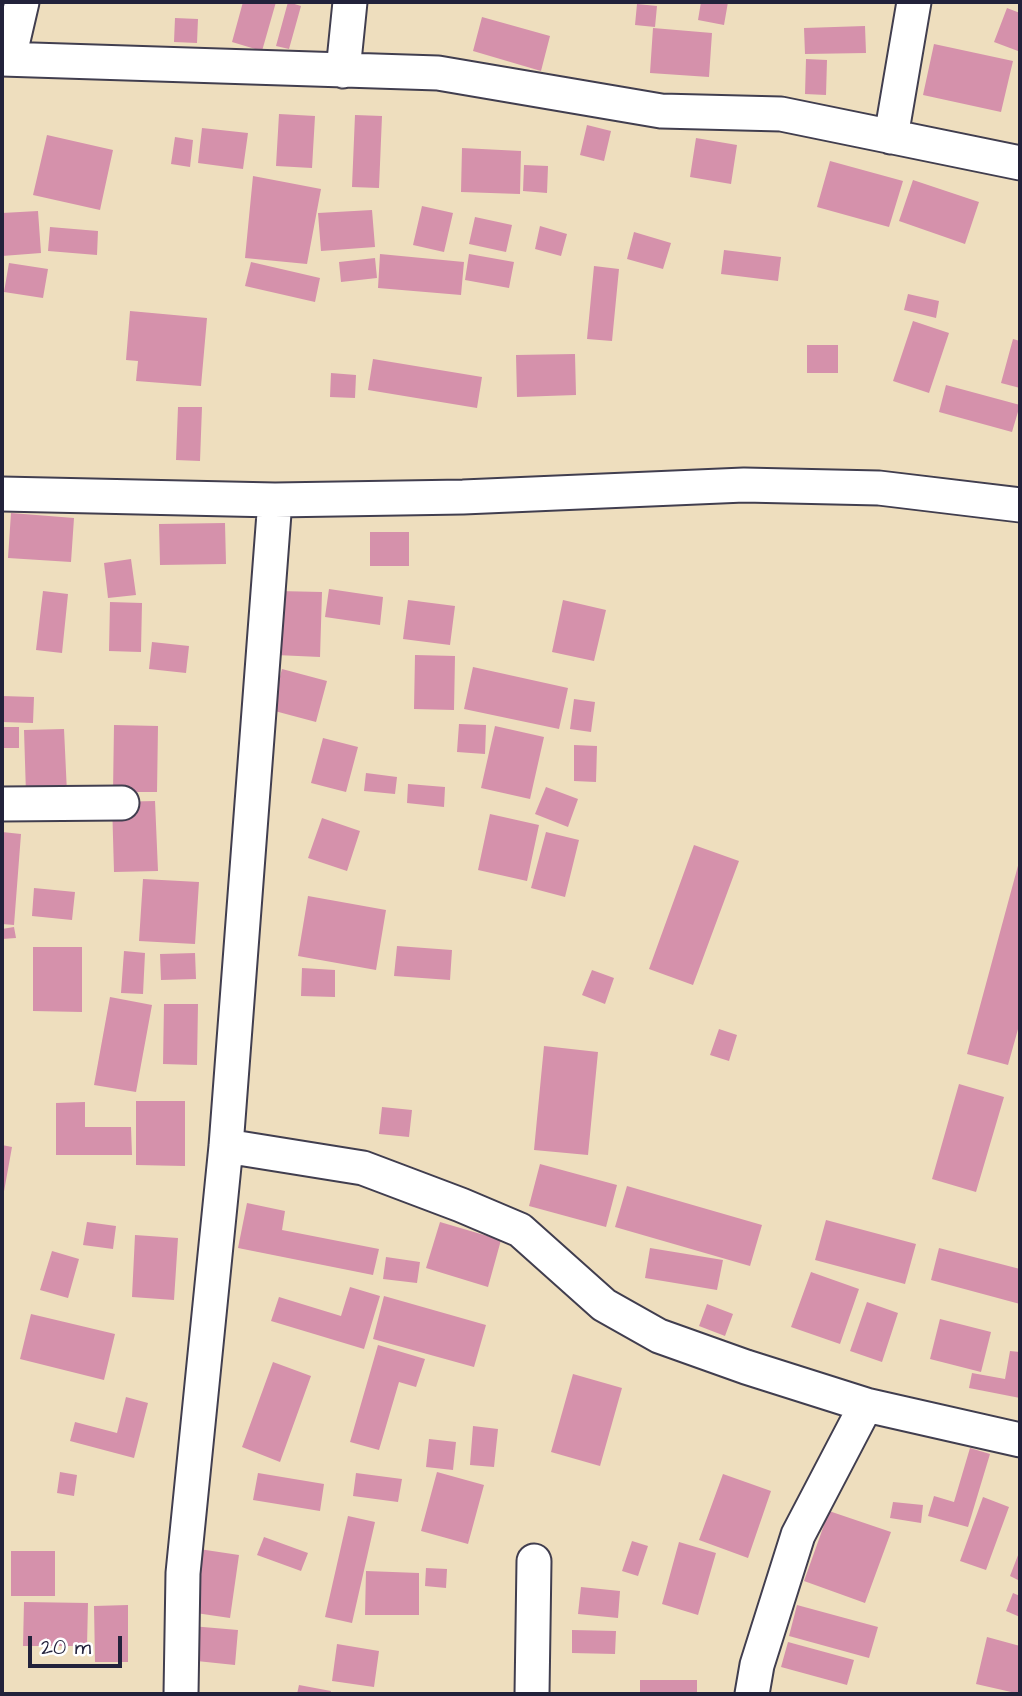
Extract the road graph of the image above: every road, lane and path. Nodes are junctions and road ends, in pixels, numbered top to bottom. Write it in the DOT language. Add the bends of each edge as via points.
graph roads {
  1 [pos="22,2"];
  2 [pos="350,2"];
  3 [pos="914,2"];
  4 [pos="5,59"];
  5 [pos="343,71"];
  6 [pos="891,136"];
  7 [pos="1020,163"];
  8 [pos="2,494"];
  9 [pos="275,500"];
  10 [pos="1020,505"];
  11 [pos="122,803"];
  12 [pos="2,804"];
  13 [pos="226,1146"];
  14 [pos="866,1405"];
  15 [pos="1020,1440"];
  16 [pos="534,1562"];
  17 [pos="181,1694"];
  18 [pos="532,1694"];
  19 [pos="752,1694"];
  1 -- 4 [label="street"];
  2 -- 5 [label="street"];
  3 -- 6 [label="street"];
  4 -- 5 [label="street"];
  5 -- 6 [label="street" via="438,74 661,111 781,114"];
  6 -- 7 [label="street"];
  8 -- 9 [label="street"];
  9 -- 10 [label="street" via="744,485 879,488"];
  9 -- 13 [label="street"];
  11 -- 12 [label="street"];
  13 -- 14 [label="street" via="363,1168 461,1205 520,1230 604,1306 659,1336"];
  13 -- 17 [label="street" via="183,1573"];
  14 -- 15 [label="street"];
  14 -- 19 [label="street" via="798,1535"];
  16 -- 18 [label="street"];
}
